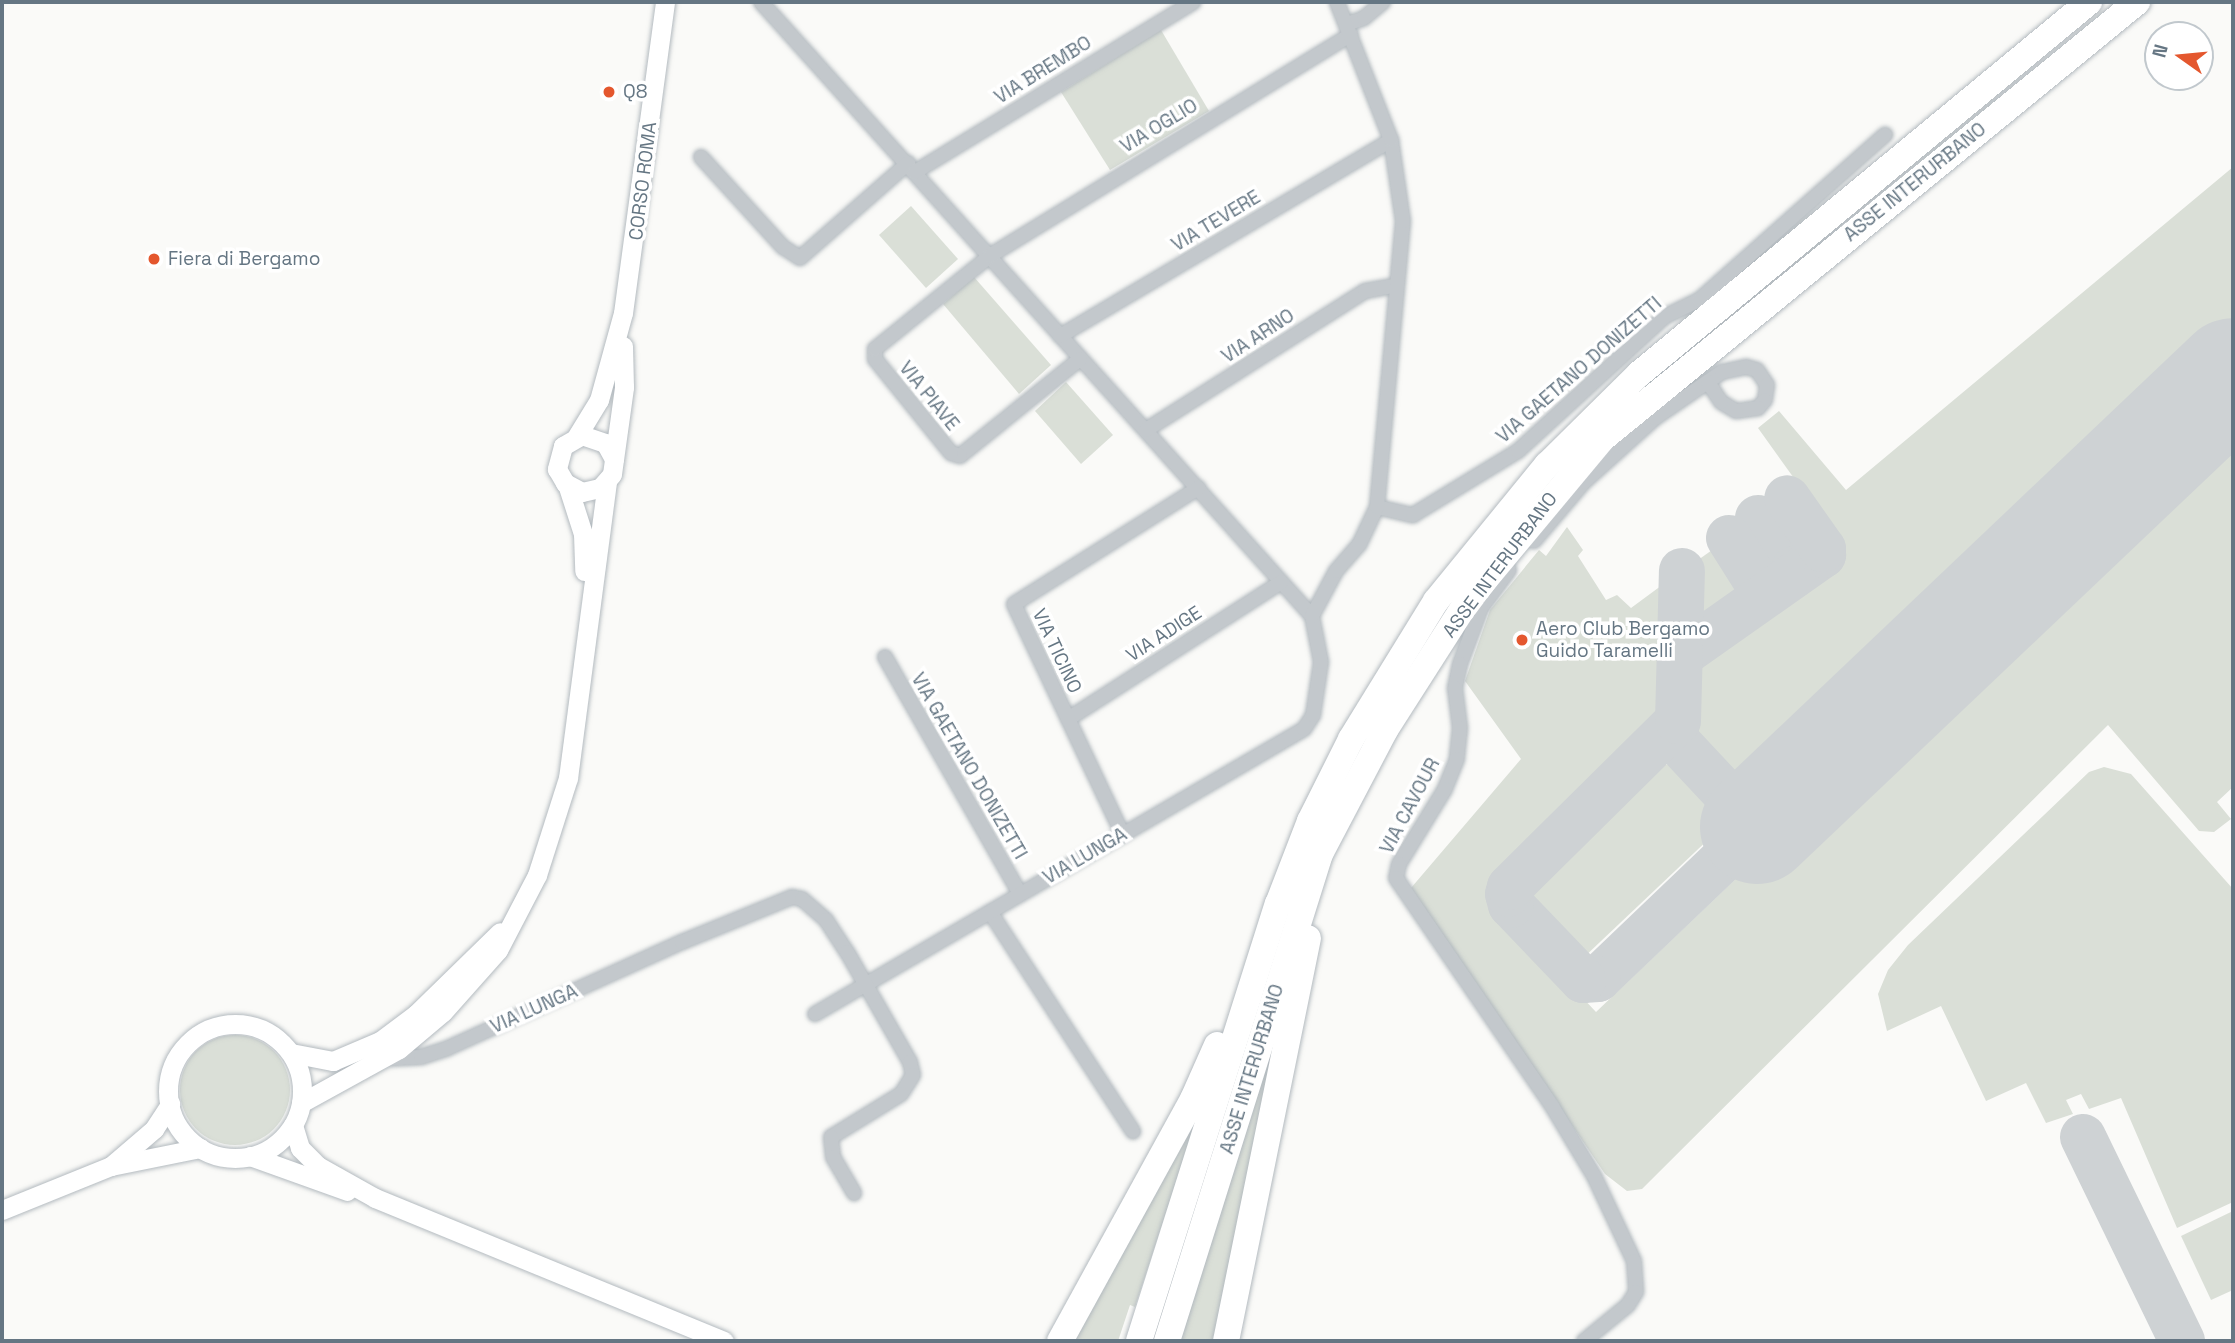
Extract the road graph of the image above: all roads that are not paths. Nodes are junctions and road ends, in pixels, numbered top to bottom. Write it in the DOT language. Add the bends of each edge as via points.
graph roads {
  1 [pos="664,2"];
  2 [pos="761,2"];
  3 [pos="1193,2"];
  4 [pos="1337,2"];
  5 [pos="1383,2"];
  6 [pos="2089,2"];
  7 [pos="2137,2"];
  8 [pos="1349,29"];
  9 [pos="1885,135"];
  10 [pos="1391,140"];
  11 [pos="701,157"];
  12 [pos="911,168"];
  13 [pos="991,255"];
  14 [pos="1394,286"];
  15 [pos="622,318"];
  16 [pos="1060,336"];
  17 [pos="1080,359"];
  18 [pos="1708,382"];
  19 [pos="1146,430"];
  20 [pos="577,436"];
  21 [pos="614,459"];
  22 [pos="607,482"];
  23 [pos="568,487"];
  24 [pos="1198,488"];
  25 [pos="1377,508"];
  26 [pos="1281,582"];
  27 [pos="1312,616"];
  28 [pos="583,639"];
  29 [pos="1435,650"];
  30 [pos="885,657"];
  31 [pos="1068,719"];
  32 [pos="1123,835"];
  33 [pos="1020,894"];
  34 [pos="990,912"];
  35 [pos="511,921"];
  36 [pos="866,983"];
  37 [pos="815,1014"];
  38 [pos="1242,1014"];
  39 [pos="416,1036"];
  40 [pos="438,1050"];
  41 [pos="290,1053"];
  42 [pos="380,1059"];
  43 [pos="301,1102"];
  44 [pos="170,1104"];
  45 [pos="293,1125"];
  46 [pos="1133,1131"];
  47 [pos="200,1148"];
  48 [pos="250,1156"];
  49 [pos="111,1166"];
  50 [pos="854,1193"];
  51 [pos="375,1198"];
  52 [pos="2,1210"];
  53 [pos="724,1341"];
  54 [pos="1060,1341"];
  55 [pos="1139,1341"];
  56 [pos="1167,1341"];
  57 [pos="1226,1341"];
  58 [pos="1584,1341"];
  1 -- 15 [label="street, CORSO ROMA"];
  2 -- 12 [label="street"];
  3 -- 12 [label="street, VIA BREMBO"];
  4 -- 8 [label="street"];
  5 -- 8 [label="street, VIA OGLIO"];
  6 -- 38 [label="highway, ASSE INTERURBANO" via="1639,374 1547,465 1468,558 1403,650 1316,809"];
  7 -- 29 [label="highway, ASSE INTERURBANO" via="1602,439 1498,561"];
  8 -- 10 [label="street"];
  8 -- 13 [label="street, VIA OGLIO"];
  9 -- 25 [label="street, VIA GAETANO DONIZETTI" via="1699,300 1664,317 1518,451 1413,515"];
  10 -- 14 [label="street" via="1403,221"];
  10 -- 16 [label="street, VIA TEVERE"];
  11 -- 12 [label="street" via="783,247 800,258"];
  12 -- 13 [label="street"];
  13 -- 16 [label="street"];
  13 -- 17 [label="street, VIA PIAVE" via="874,349 875,359 951,453 970,452"];
  14 -- 19 [label="street, VIA ARNO" via="1365,290"];
  14 -- 25 [label="street"];
  15 -- 20 [label="street, CORSO ROMA" via="599,400"];
  15 -- 21 [label="street, CORSO ROMA" via="624,387"];
  16 -- 17 [label="street"];
  17 -- 19 [label="street"];
  18 -- 58 [label="street, VIA CAVOUR" via="1656,418 1584,482 1481,608 1455,688 1460,728 1457,759 1445,789 1399,864 1396,878 1552,1106 1594,1177 1634,1261 1638,1279 1632,1298"];
  19 -- 24 [label="street"];
  20 -- 21 [label="street" via="597,438"];
  20 -- 23 [label="street, CORSO ROMA" via="558,457 559,475"];
  21 -- 22 [label="street, CORSO ROMA"];
  22 -- 23 [label="street" via="591,492"];
  22 -- 28 [label="street, VIA LUNGA"];
  23 -- 28 [label="street, VIA LUNGA" via="583,534"];
  24 -- 26 [label="street"];
  24 -- 31 [label="street, VIA TICINO" via="1014,604"];
  25 -- 27 [label="street" via="1359,545 1336,571"];
  26 -- 27 [label="street"];
  26 -- 31 [label="street, VIA ADIGE"];
  27 -- 32 [label="street, VIA LUNGA" via="1321,662 1318,697 1304,729"];
  28 -- 35 [label="street, VIA LUNGA" via="561,806 547,851"];
  29 -- 56 [label="highway, ASSE INTERURBANO" via="1349,792 1320,854"];
  29 -- 57 [label="highway" via="1428,678 1332,861 1311,923"];
  30 -- 33 [label="street, VIA GAETANO DONIZETTI"];
  31 -- 32 [label="street, VIA TICINO"];
  32 -- 33 [label="street, VIA LUNGA"];
  33 -- 34 [label="street, VIA LUNGA"];
  34 -- 36 [label="street, VIA LUNGA"];
  34 -- 46 [label="street"];
  35 -- 39 [label="street, VIA LUNGA" via="483,971"];
  35 -- 41 [label="street, VIA LUNGA" via="416,1014 380,1041 333,1061"];
  36 -- 37 [label="street, VIA LUNGA"];
  36 -- 40 [label="street, VIA LUNGA" via="819,912 811,903 792,897"];
  36 -- 50 [label="street, VIA LUNGA" via="910,1062 913,1076 901,1094 831,1137 833,1157"];
  38 -- 54 [label="highway" via="1221,1036 1193,1100"];
  38 -- 55 [label="highway, ASSE INTERURBANO"];
  39 -- 40 [label="street"];
  39 -- 42 [label="street, VIA LUNGA"];
  40 -- 42 [label="street, VIA LUNGA" via="406,1060"];
  41 -- 43 [label="street" via="300,1073"];
  41 -- 44 [label="street, VIA LUNGA" via="270,1034 250,1026 227,1024 205,1031 177,1057 169,1086"];
  42 -- 43 [label="street, VIA LUNGA"];
  43 -- 45 [label="street"];
  44 -- 47 [label="street" via="181,1130"];
  44 -- 49 [label="street, VIA LUNGA" via="155,1129"];
  45 -- 48 [label="street" via="271,1148"];
  45 -- 51 [label="street" via="300,1148 318,1166"];
  47 -- 48 [label="street, VIA LUNGA" via="228,1158"];
  47 -- 49 [label="street, VIA LUNGA"];
  48 -- 51 [label="street, VIA LUNGA"];
  49 -- 52 [label="street, VIA LUNGA"];
  51 -- 53 [label="street"];
}
